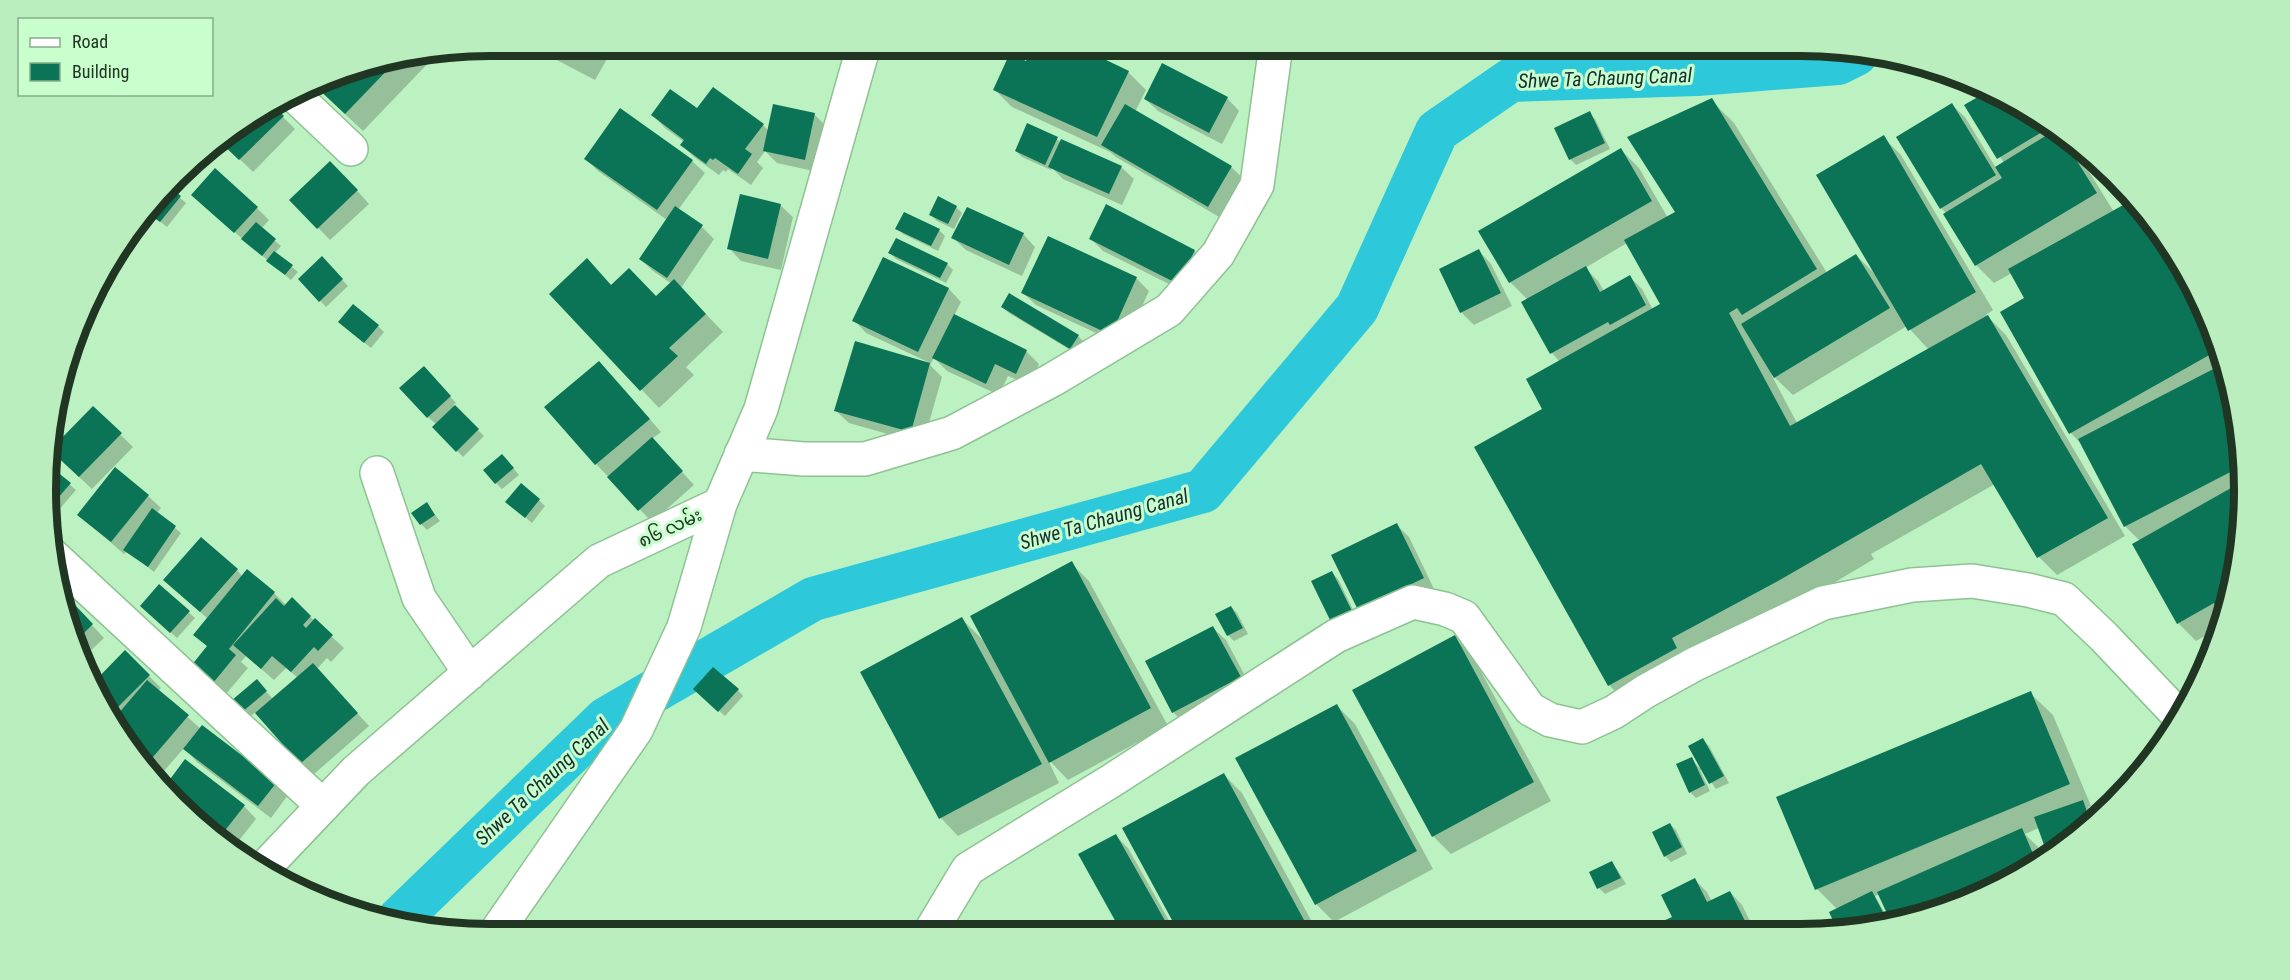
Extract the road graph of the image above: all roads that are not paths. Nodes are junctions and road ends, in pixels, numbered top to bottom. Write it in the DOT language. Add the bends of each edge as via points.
graph roads {
  1 [pos="861,56"];
  2 [pos="1275,56"];
  3 [pos="299,100"];
  4 [pos="351,149"];
  5 [pos="741,454"];
  6 [pos="377,473"];
  7 [pos="720,504"];
  8 [pos="62,564"];
  9 [pos="470,673"];
  10 [pos="2174,711"];
  11 [pos="323,806"];
  12 [pos="268,863"];
  13 [pos="502,924"];
  14 [pos="934,924"];
  1 -- 5 [label="street, ၈၆ လမ်း" via="761,409"];
  2 -- 5 [label="street" via="1257,185 1218,254 1169,310 1052,380 952,433 865,459"];
  3 -- 4 [label="street"];
  5 -- 7 [label="street, ၈၆ လမ်း"];
  6 -- 9 [label="street" via="419,598"];
  7 -- 9 [label="street, ၈၆ လမ်း" via="599,561"];
  7 -- 13 [label="street" via="684,627 636,730"];
  8 -- 11 [label="street"];
  9 -- 11 [label="street, ၈၆ လမ်း" via="356,771"];
  10 -- 14 [label="street" via="2064,599 1972,581 1912,585 1823,603 1695,664 1582,727 1550,720 1530,709 1464,617 1413,602 1336,636 968,869"];
  11 -- 12 [label="street, ၈၆ လမ်း"];
}
